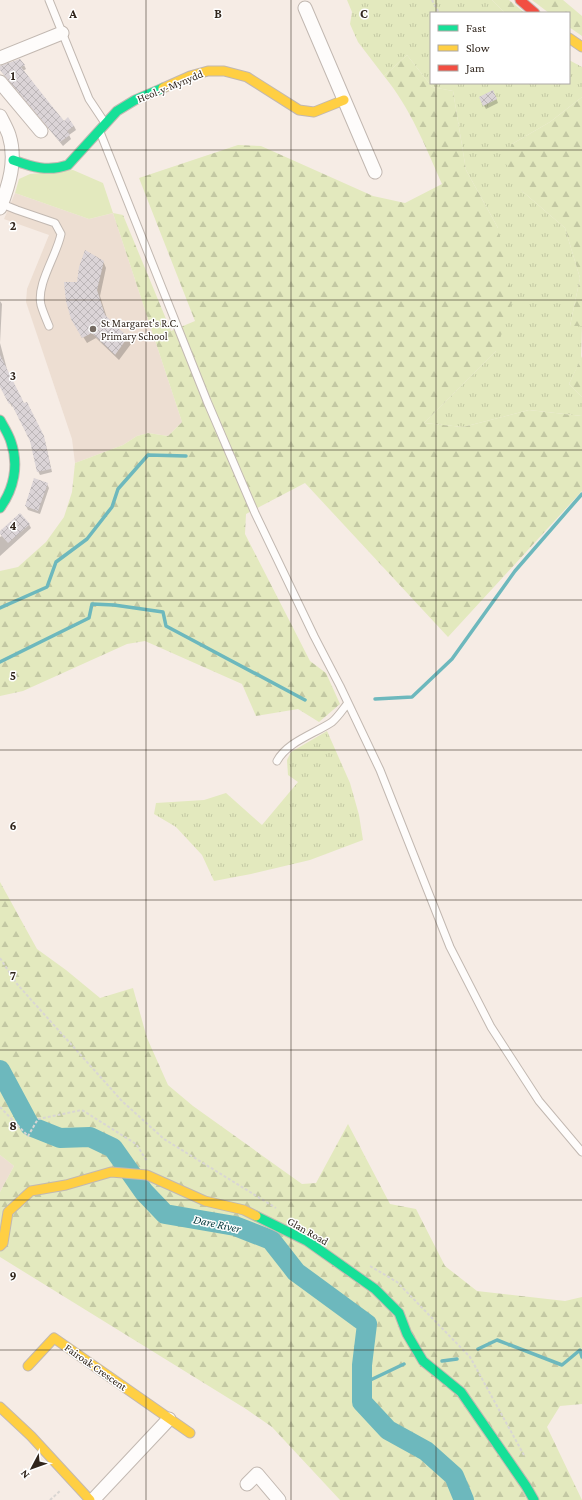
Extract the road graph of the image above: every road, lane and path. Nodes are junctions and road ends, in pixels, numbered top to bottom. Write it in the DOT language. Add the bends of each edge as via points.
graph roads {
  1 [pos="49,0"];
  2 [pos="432,0"];
  3 [pos="520,0"];
  4 [pos="305,8"];
  5 [pos="438,12"];
  6 [pos="534,12"];
  7 [pos="62,33"];
  8 [pos="570,39"];
  9 [pos="582,47"];
  10 [pos="0,58"];
  11 [pos="0,82"];
  12 [pos="344,100"];
  13 [pos="0,116"];
  14 [pos="102,127"];
  15 [pos="41,131"];
  16 [pos="13,160"];
  17 [pos="375,172"];
  18 [pos="1,206"];
  19 [pos="49,326"];
  20 [pos="0,420"];
  21 [pos="0,508"];
  22 [pos="348,703"];
  23 [pos="277,761"];
  24 [pos="0,958"];
  25 [pos="122,1101"];
  26 [pos="0,1107"];
  27 [pos="582,1152"];
  28 [pos="149,1163"];
  29 [pos="0,1246"];
  30 [pos="28,1366"];
  31 [pos="3,1414"];
  32 [pos="170,1419"];
  33 [pos="190,1433"];
  34 [pos="247,1484"];
  35 [pos="91,1500"];
  36 [pos="279,1500"];
  37 [pos="534,1500"];
  1 -- 7 [label="lane"];
  2 -- 5 [label="path"];
  3 -- 6 [label="street"];
  4 -- 12 [label="street"];
  7 -- 10 [label="street"];
  7 -- 14 [label="lane"];
  8 -- 9 [label="street"];
  11 -- 15 [label="street"];
  12 -- 14 [label="street, Heol-y-Mynydd" via="314,112 299,110 247,77 224,71 208,71 135,100 116,111"];
  12 -- 17 [label="street"];
  13 -- 16 [label="street" via="9,136"];
  14 -- 16 [label="street, Heol-y-Mynydd" via="68,165 58,170 40,170"];
  14 -- 22 [label="lane" via="207,401 248,496"];
  16 -- 18 [label="street" via="9,185"];
  18 -- 19 [label="lane" via="55,223 61,234 59,246 41,288 41,304"];
  20 -- 21 [label="street" via="12,445 15,466 12,487"];
  22 -- 23 [label="lane" via="334,721 281,754"];
  22 -- 27 [label="lane" via="380,770 450,947 491,1027 539,1101"];
  24 -- 25 [label="path" via="17,984"];
  26 -- 28 [label="path" via="28,1136 38,1119 82,1110 136,1144"];
  29 -- 37 [label="street, Glan Road" via="3,1242 8,1212 31,1191 66,1185 111,1172 147,1175 205,1201 244,1210 307,1241 375,1289 399,1313 407,1334 423,1361 461,1392"];
  30 -- 32 [label="street, Fairoak Crescent" via="54,1338"];
  31 -- 35 [label="street" via="31,1436"];
  32 -- 33 [label="street, Fairoak Crescent"];
  32 -- 35 [label="street"];
  34 -- 36 [label="street" via="256,1474"];
}
